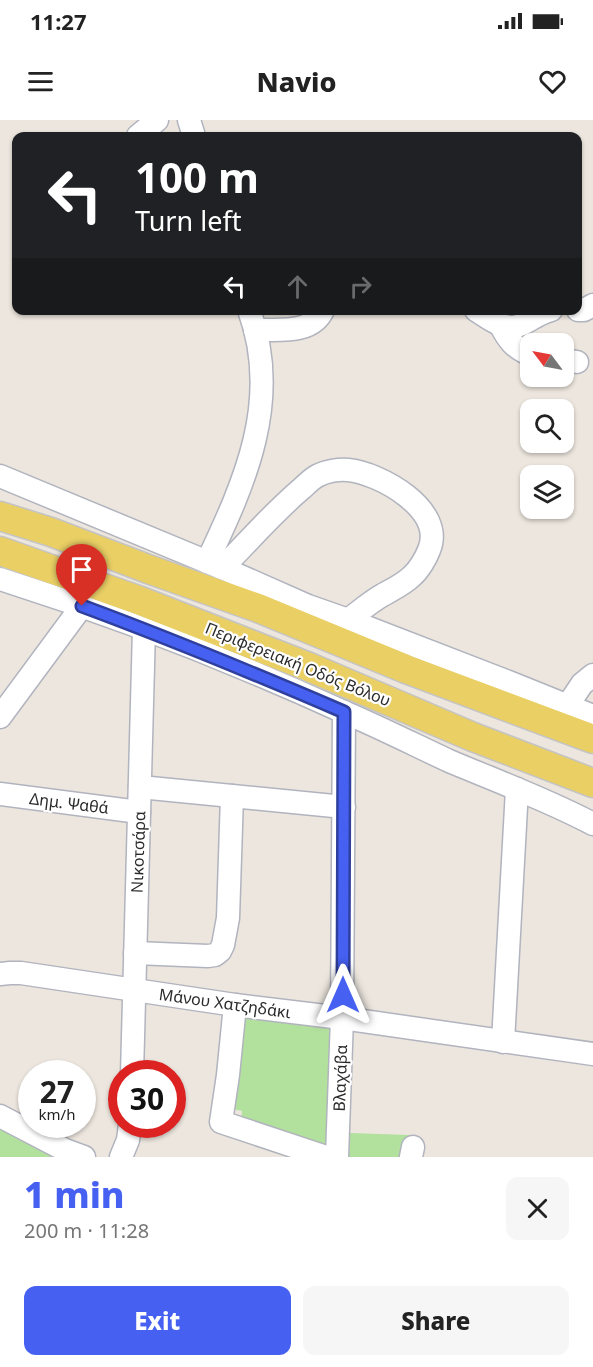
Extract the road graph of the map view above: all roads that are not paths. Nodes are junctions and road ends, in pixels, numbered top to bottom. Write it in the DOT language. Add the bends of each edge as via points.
graph roads {
  1 [pos="157,120"];
  2 [pos="143,132"];
  3 [pos="320,315"];
  4 [pos="485,315"];
  5 [pos="538,315"];
  6 [pos="252,320"];
  7 [pos="500,324"];
  8 [pos="520,350"];
  9 [pos="0,476"];
  10 [pos="0,516"];
  11 [pos="0,551"];
  12 [pos="214,565"];
  13 [pos="0,579"];
  14 [pos="82,606"];
  15 [pos="348,620"];
  16 [pos="144,629"];
  17 [pos="593,675"];
  18 [pos="568,705"];
  19 [pos="344,712"];
  20 [pos="593,716"];
  21 [pos="0,717"];
  22 [pos="593,739"];
  23 [pos="593,783"];
  24 [pos="140,787"];
  25 [pos="517,789"];
  26 [pos="0,794"];
  27 [pos="232,796"];
  28 [pos="344,807"];
  29 [pos="139,812"];
  30 [pos="593,824"];
  31 [pos="135,953"];
  32 [pos="0,974"];
  33 [pos="134,990"];
  34 [pos="235,1005"];
  35 [pos="342,1018"];
  36 [pos="503,1042"];
  37 [pos="593,1054"];
  38 [pos="132,1060"];
  39 [pos="0,1116"];
  40 [pos="128,1138"];
  41 [pos="84,1157"];
  42 [pos="121,1157"];
  43 [pos="326,1157"];
  44 [pos="337,1157"];
  1 -- 2 [label="street"];
  3 -- 6 [label="street" via="306,327 289,329"];
  4 -- 7 [label="street"];
  5 -- 7 [label="street" via="518,327"];
  6 -- 12 [label="street" via="262,375 259,419"];
  7 -- 8 [label="street"];
  9 -- 12 [label="street"];
  10 -- 22 [label="main road" via="258,608"];
  11 -- 23 [label="main road, Περιφερειακή Οδός Βόλου" via="138,600"];
  12 -- 15 [label="street"];
  12 -- 15 [label="street" via="317,476 347,470 385,482 422,510 432,529 430,549 413,576"];
  13 -- 14 [label="street"];
  14 -- 16 [label="street"];
  14 -- 21 [label="street"];
  15 -- 18 [label="street"];
  16 -- 19 [label="street"];
  16 -- 24 [label="street, Νικοτσάρα"];
  17 -- 18 [label="street"];
  18 -- 20 [label="street"];
  19 -- 25 [label="street"];
  19 -- 28 [label="street, Βλαχάβα"];
  24 -- 27 [label="street"];
  24 -- 29 [label="street, Νικοτσάρα"];
  25 -- 30 [label="street"];
  25 -- 36 [label="street"];
  26 -- 29 [label="street, Δημ. Ψαθά"];
  27 -- 28 [label="street"];
  27 -- 31 [label="street" via="228,918 220,951 208,956"];
  28 -- 35 [label="street, Βλαχάβα"];
  29 -- 31 [label="street, Νικοτσάρα"];
  31 -- 33 [label="street, Νικοτσάρα"];
  32 -- 33 [label="street, Μάνου Χατζηδάκι" via="15,972"];
  33 -- 34 [label="street, Μάνου Χατζηδάκι"];
  33 -- 38 [label="street, Νικοτσάρα"];
  34 -- 35 [label="street, Μάνου Χατζηδάκι"];
  34 -- 43 [label="street" via="221,1122"];
  35 -- 36 [label="street, Μάνου Χατζηδάκι"];
  35 -- 44 [label="street, Βλαχάβα"];
  36 -- 37 [label="street, Μάνου Χατζηδάκι"];
  39 -- 41 [label="street"];
  40 -- 42 [label="street"];
}
